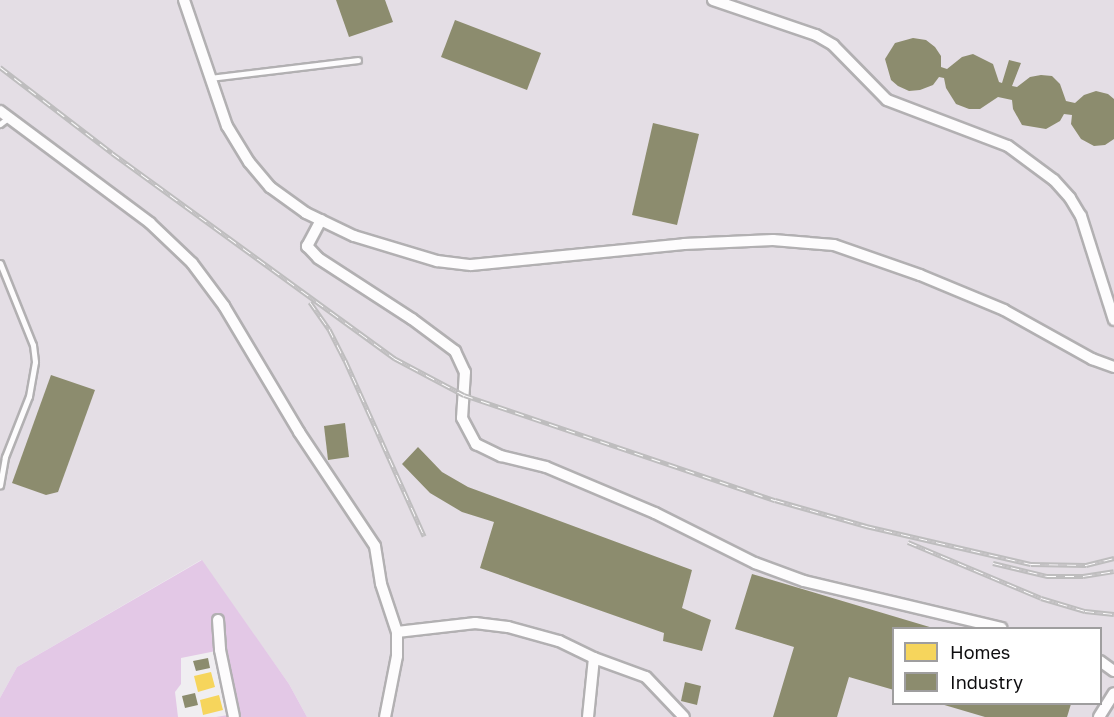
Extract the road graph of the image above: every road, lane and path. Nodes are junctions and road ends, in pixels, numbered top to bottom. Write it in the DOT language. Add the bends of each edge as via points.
graph roads {
  1 [pos="184,0"];
  2 [pos="713,0"];
  3 [pos="358,60"];
  4 [pos="208,78"];
  5 [pos="3,117"];
  6 [pos="321,220"];
  7 [pos="0,263"];
  8 [pos="1114,320"];
  9 [pos="1114,367"];
  10 [pos="0,486"];
  11 [pos="218,620"];
  12 [pos="997,627"];
  13 [pos="397,632"];
  14 [pos="594,658"];
  15 [pos="1102,662"];
  16 [pos="1114,671"];
  17 [pos="1114,693"];
  18 [pos="234,717"];
  19 [pos="385,717"];
  20 [pos="588,717"];
  21 [pos="684,717"];
  22 [pos="1099,717"];
  1 -- 4 [label="street"];
  2 -- 8 [label="street" via="816,35 841,52 887,100 1008,146 1054,180 1081,216"];
  3 -- 4 [label="lane"];
  4 -- 6 [label="street" via="227,126 249,162 270,187"];
  5 -- 13 [label="street" via="150,223 192,263 224,306 299,432 375,546 381,584"];
  6 -- 9 [label="street" via="400,251 471,265 684,244 773,240 834,245 1004,310 1076,351"];
  6 -- 12 [label="street" via="306,246 318,258 455,351 465,372 462,418 476,444 501,456 546,467 655,513 755,563 804,581"];
  7 -- 10 [label="lane" via="33,345 35,362 29,396 5,457"];
  11 -- 18 [label="street"];
  13 -- 14 [label="street" via="486,624 559,641"];
  13 -- 19 [label="street" via="397,656"];
  14 -- 20 [label="street"];
  14 -- 21 [label="street" via="646,677"];
  15 -- 16 [label="street"];
  17 -- 22 [label="street"];
}
